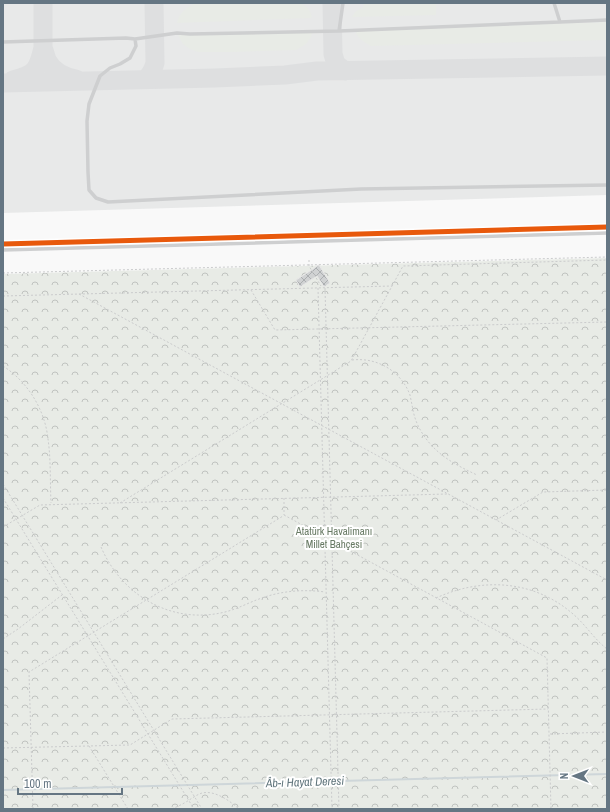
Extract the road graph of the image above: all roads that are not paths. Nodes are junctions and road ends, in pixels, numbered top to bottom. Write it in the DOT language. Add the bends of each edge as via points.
graph roads {
  1 [pos="343,3"];
  2 [pos="554,3"];
  3 [pos="607,20"];
  4 [pos="560,22"];
  5 [pos="339,31"];
  6 [pos="135,39"];
  7 [pos="3,42"];
  8 [pos="607,185"];
  9 [pos="607,233"];
  10 [pos="3,250"];
  1 -- 5 [label="lane"];
  2 -- 4 [label="lane"];
  3 -- 4 [label="lane"];
  4 -- 5 [label="lane"];
  5 -- 6 [label="lane" via="177,33"];
  6 -- 7 [label="lane"];
  6 -- 8 [label="lane" via="136,46 130,58 100,76 87,121 90,190 96,198 108,202 361,189"];
  9 -- 10 [label="lane"];
}
